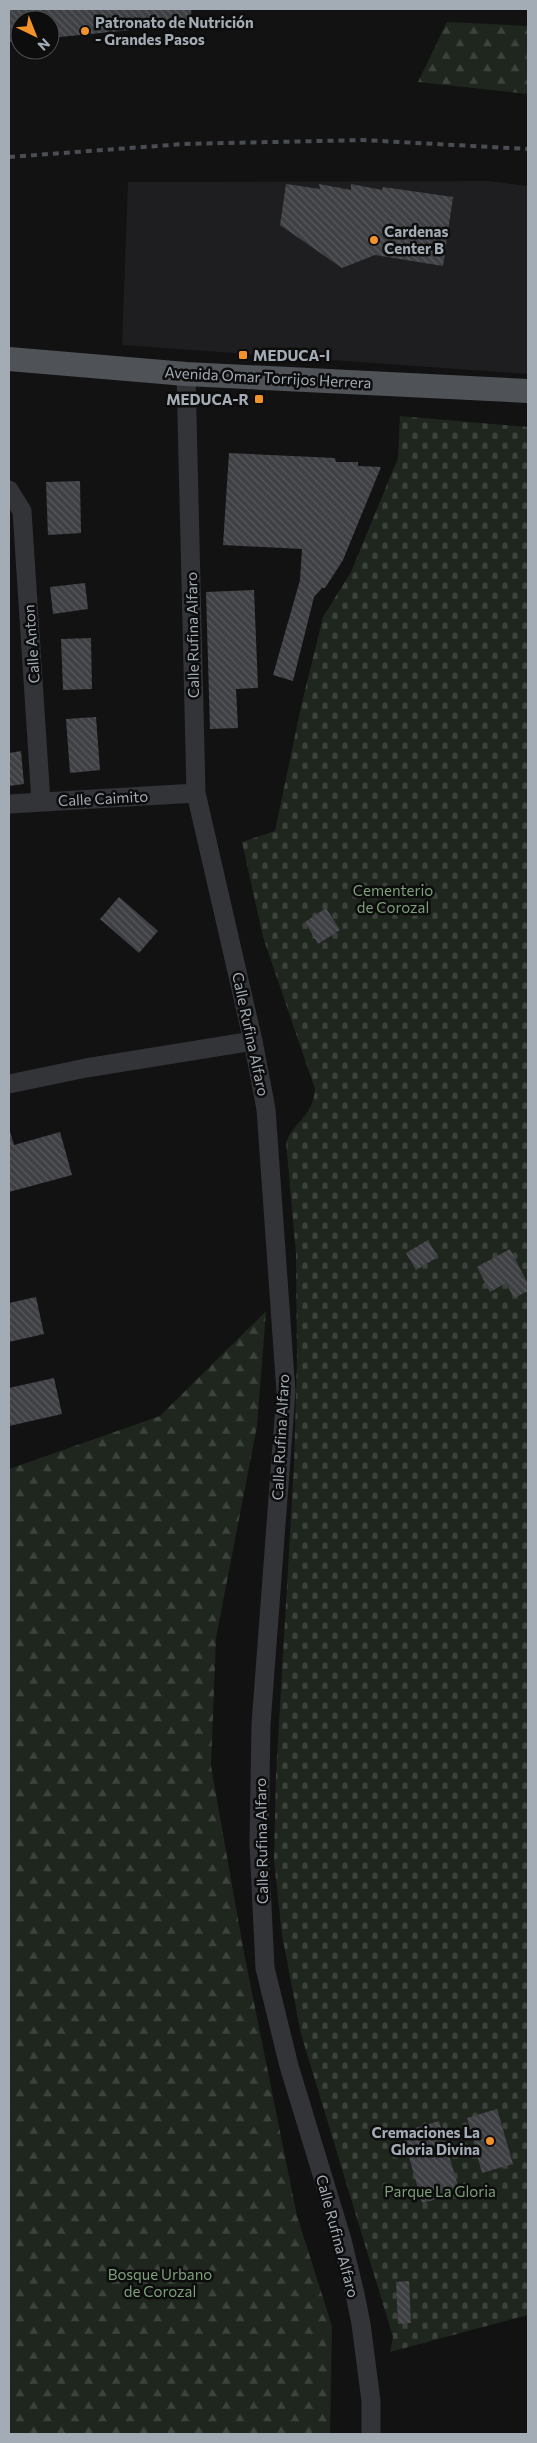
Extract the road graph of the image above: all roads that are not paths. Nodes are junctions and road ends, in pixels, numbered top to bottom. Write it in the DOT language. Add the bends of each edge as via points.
graph roads {
  1 [pos="9,359"];
  2 [pos="186,374"];
  3 [pos="528,391"];
  4 [pos="9,490"];
  5 [pos="196,793"];
  6 [pos="41,802"];
  7 [pos="9,804"];
  8 [pos="254,1041"];
  9 [pos="9,1084"];
  10 [pos="372,2434"];
  1 -- 2 [label="main road, Avenida Omar Torrijos Herrera"];
  2 -- 3 [label="main road, Avenida Omar Torrijos Herrera"];
  2 -- 5 [label="street, Calle Rufina Alfaro"];
  4 -- 6 [label="street, Calle Anton" via="22,511"];
  5 -- 6 [label="street, Calle Caimito"];
  5 -- 8 [label="street, Calle Rufina Alfaro"];
  6 -- 7 [label="street, Calle Caimito"];
  8 -- 9 [label="street"];
  8 -- 10 [label="street, Calle Rufina Alfaro" via="266,1109 286,1392 261,1724 259,1844 266,1968 288,2066 342,2240 362,2324"];
}
